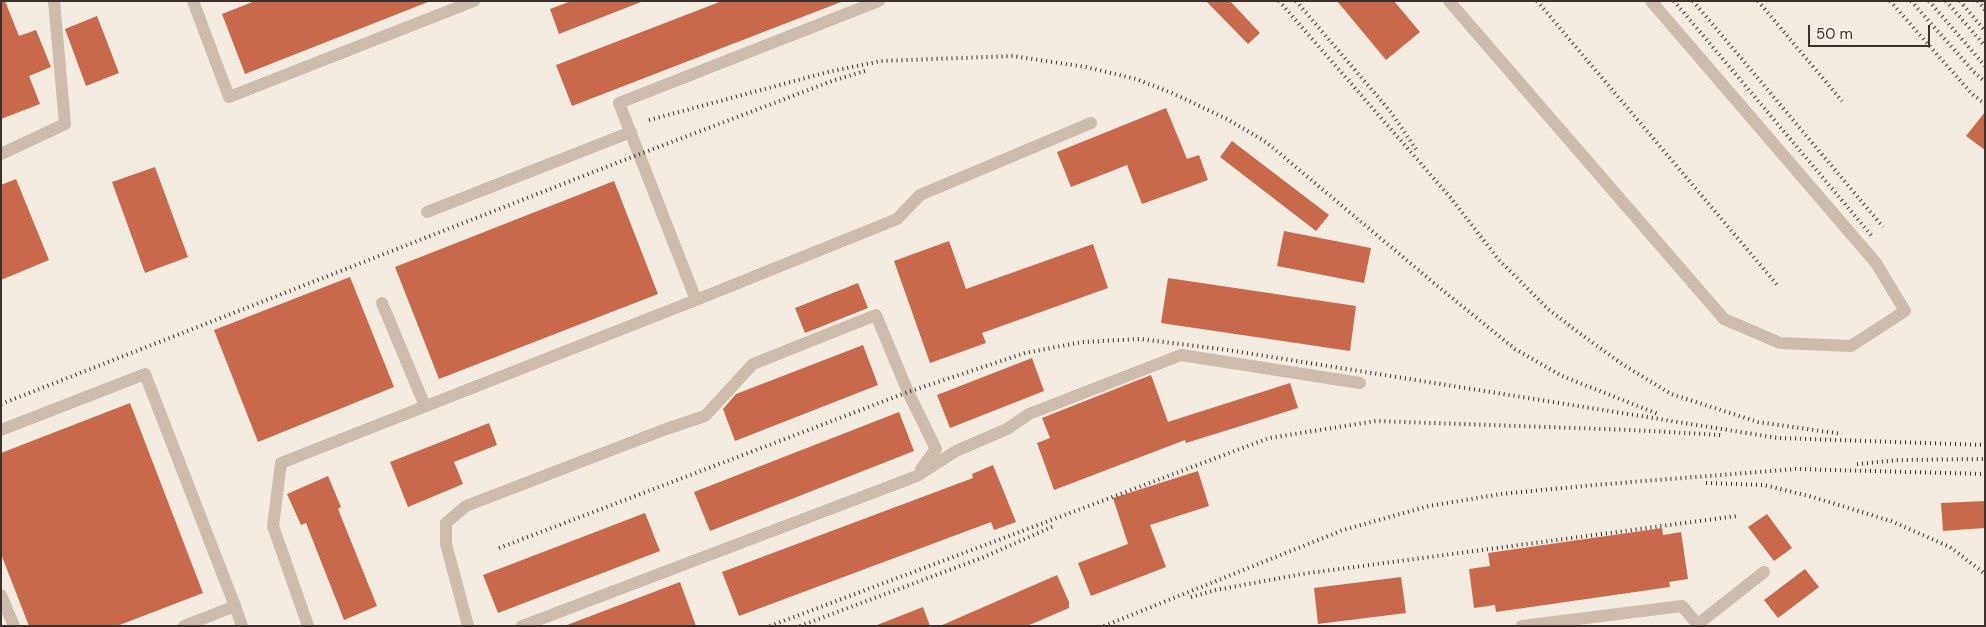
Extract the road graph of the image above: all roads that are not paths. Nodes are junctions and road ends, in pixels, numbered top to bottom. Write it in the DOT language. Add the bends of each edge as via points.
graph roads {
  1 [pos="54,1"];
  2 [pos="193,1"];
  3 [pos="474,1"];
  4 [pos="879,1"];
  5 [pos="1449,1"];
  6 [pos="1651,1"];
  7 [pos="1091,122"];
  8 [pos="630,132"];
  9 [pos="1,154"];
  10 [pos="426,212"];
  11 [pos="696,300"];
  12 [pos="382,303"];
  13 [pos="1360,383"];
  14 [pos="425,406"];
  15 [pos="1,430"];
  16 [pos="916,476"];
  17 [pos="1764,572"];
  18 [pos="1,595"];
  19 [pos="235,606"];
  20 [pos="1698,625"];
  21 [pos="14,626"];
  22 [pos="184,626"];
  23 [pos="242,626"];
  24 [pos="308,626"];
  25 [pos="468,626"];
  26 [pos="522,626"];
  27 [pos="1522,626"];
  1 -- 9 [label="lane" via="64,124"];
  2 -- 3 [label="lane" via="229,97"];
  4 -- 8 [label="lane" via="619,102"];
  5 -- 6 [label="lane" via="1724,320 1780,343 1851,346 1905,311 1876,263"];
  7 -- 11 [label="lane" via="920,195 897,219"];
  8 -- 10 [label="lane"];
  8 -- 11 [label="lane"];
  11 -- 14 [label="lane"];
  12 -- 14 [label="lane"];
  13 -- 16 [label="lane" via="1181,355 1029,414 1007,429 956,451"];
  14 -- 24 [label="lane" via="281,462 273,526"];
  15 -- 19 [label="lane" via="145,374"];
  16 -- 25 [label="lane" via="936,449 876,315 753,364 704,416 466,506 446,523 446,544"];
  16 -- 26 [label="lane"];
  17 -- 20 [label="lane"];
  18 -- 21 [label="lane"];
  19 -- 22 [label="lane"];
  19 -- 23 [label="lane"];
  20 -- 27 [label="lane" via="1682,606"];
}
